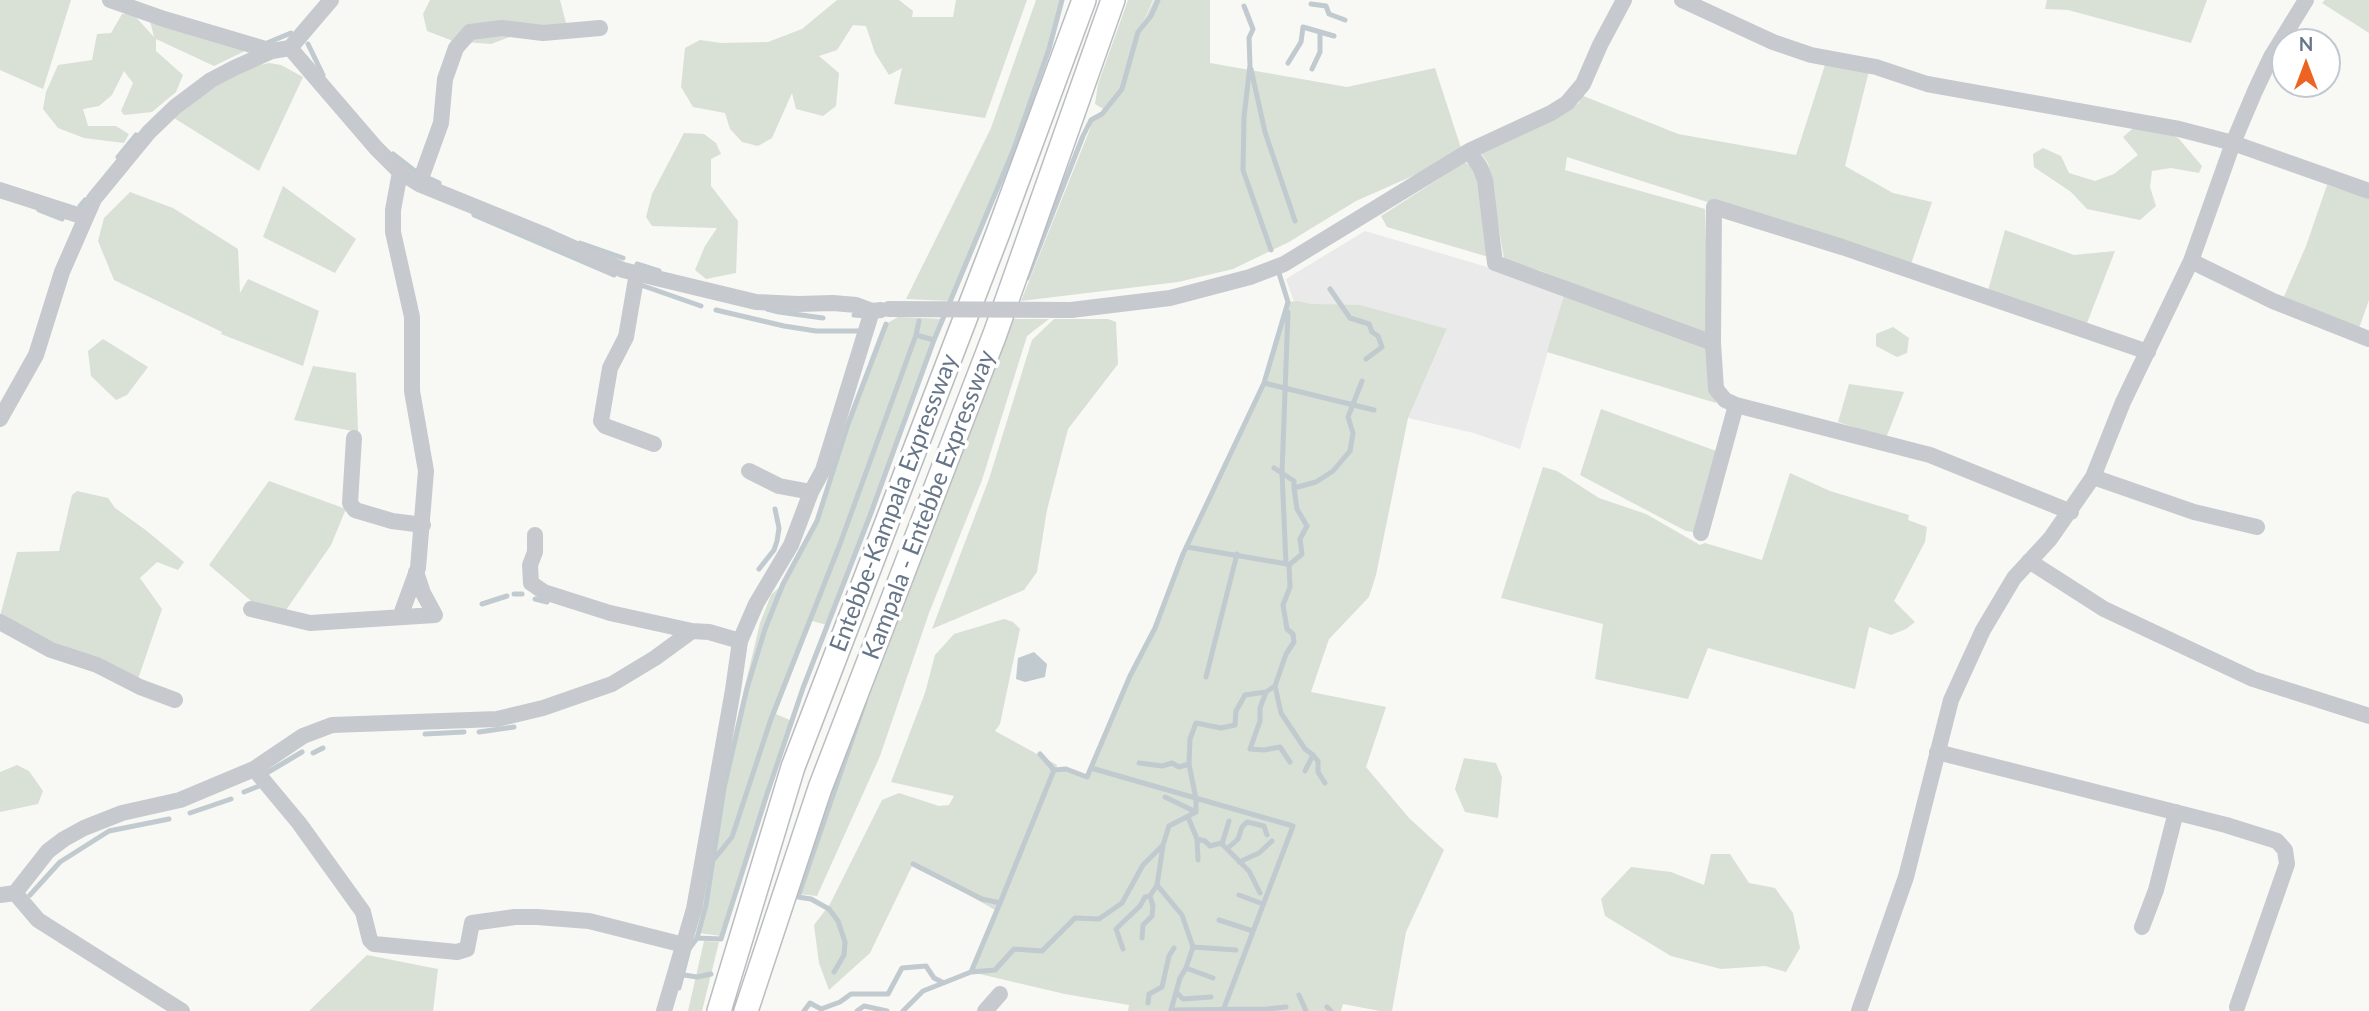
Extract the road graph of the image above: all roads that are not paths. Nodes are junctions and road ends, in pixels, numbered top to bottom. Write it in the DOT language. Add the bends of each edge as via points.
graph roads {
  1 [pos="110,0"];
  2 [pos="331,0"];
  3 [pos="1084,0"];
  4 [pos="1114,0"];
  5 [pos="1624,0"];
  6 [pos="1682,0"];
  7 [pos="2306,0"];
  8 [pos="600,28"];
  9 [pos="290,48"];
  10 [pos="272,51"];
  11 [pos="2233,143"];
  12 [pos="1469,151"];
  13 [pos="400,172"];
  14 [pos="419,184"];
  15 [pos="0,190"];
  16 [pos="2369,191"];
  17 [pos="84,217"];
  18 [pos="2191,261"];
  19 [pos="637,273"];
  20 [pos="880,310"];
  21 [pos="2369,340"];
  22 [pos="1713,344"];
  23 [pos="2148,352"];
  24 [pos="1736,405"];
  25 [pos="0,419"];
  26 [pos="354,438"];
  27 [pos="654,444"];
  28 [pos="749,471"];
  29 [pos="2093,477"];
  30 [pos="811,492"];
  31 [pos="2071,512"];
  32 [pos="423,525"];
  33 [pos="2257,527"];
  34 [pos="1701,533"];
  35 [pos="535,535"];
  36 [pos="2029,561"];
  37 [pos="416,572"];
  38 [pos="251,609"];
  39 [pos="400,617"];
  40 [pos="0,622"];
  41 [pos="692,631"];
  42 [pos="740,641"];
  43 [pos="175,700"];
  44 [pos="2369,716"];
  45 [pos="1937,752"];
  46 [pos="254,769"];
  47 [pos="2176,812"];
  48 [pos="7,894"];
  49 [pos="2141,927"];
  50 [pos="684,945"];
  51 [pos="1000,994"];
  52 [pos="2237,1007"];
  53 [pos="183,1011"];
  54 [pos="664,1011"];
  55 [pos="719,1011"];
  56 [pos="746,1011"];
  57 [pos="985,1011"];
  58 [pos="1859,1011"];
  1 -- 10 [label="street"];
  2 -- 9 [label="street"];
  3 -- 55 [label="highway, Entebbe-Kampala Expressway" via="793,767"];
  4 -- 56 [label="highway, Kampala - Entebbe Expressway" via="995,334 820,788"];
  5 -- 12 [label="street" via="1583,84 1567,103"];
  6 -- 11 [label="street" via="1811,55 1876,66 1927,84 2166,126"];
  7 -- 11 [label="street" via="2271,57"];
  8 -- 14 [label="street" via="470,32 456,48 445,79 441,123"];
  9 -- 10 [label="street"];
  9 -- 13 [label="street"];
  10 -- 17 [label="street" via="211,80 175,107 120,166"];
  11 -- 16 [label="street"];
  11 -- 18 [label="street"];
  12 -- 20 [label="street, bridge" via="1273,270 1170,298 1071,310"];
  12 -- 22 [label="street" via="1485,180 1495,263"];
  13 -- 14 [label="street"];
  13 -- 32 [label="street" via="393,232 412,317 412,391 425,471"];
  14 -- 19 [label="street"];
  15 -- 17 [label="street"];
  17 -- 25 [label="street" via="36,355"];
  18 -- 21 [label="street"];
  18 -- 23 [label="street"];
  19 -- 20 [label="street" via="756,302 833,303"];
  19 -- 27 [label="street" via="626,337 610,368 601,421"];
  20 -- 30 [label="street"];
  22 -- 23 [label="street" via="1714,206"];
  22 -- 24 [label="street" via="1716,389"];
  23 -- 29 [label="street"];
  24 -- 31 [label="street" via="1930,455"];
  24 -- 34 [label="street"];
  26 -- 32 [label="street" via="350,503 355,510"];
  28 -- 30 [label="street" via="779,486"];
  29 -- 31 [label="street"];
  29 -- 33 [label="street" via="2194,512"];
  30 -- 42 [label="street" via="791,545"];
  31 -- 36 [label="street"];
  32 -- 37 [label="street"];
  35 -- 41 [label="street" via="531,583 544,592"];
  36 -- 44 [label="street" via="2105,609 2253,679"];
  36 -- 45 [label="street" via="1983,630 1951,700"];
  37 -- 39 [label="street"];
  37 -- 39 [label="street" via="435,615"];
  38 -- 39 [label="street" via="310,623"];
  40 -- 43 [label="street" via="51,650"];
  41 -- 42 [label="street"];
  41 -- 46 [label="street" via="612,684 566,701 497,719 332,725 303,736"];
  42 -- 50 [label="street" via="701,874"];
  45 -- 47 [label="street"];
  45 -- 58 [label="street" via="1906,877"];
  46 -- 48 [label="street" via="180,800 122,813 64,839"];
  46 -- 50 [label="street" via="363,912 374,944 457,952 467,949 472,923 537,917 589,921"];
  47 -- 49 [label="street" via="2156,890"];
  47 -- 52 [label="street" via="2277,841 2288,858"];
  48 -- 53 [label="street" via="38,920"];
  50 -- 54 [label="street"];
  51 -- 57 [label="street"];
}
